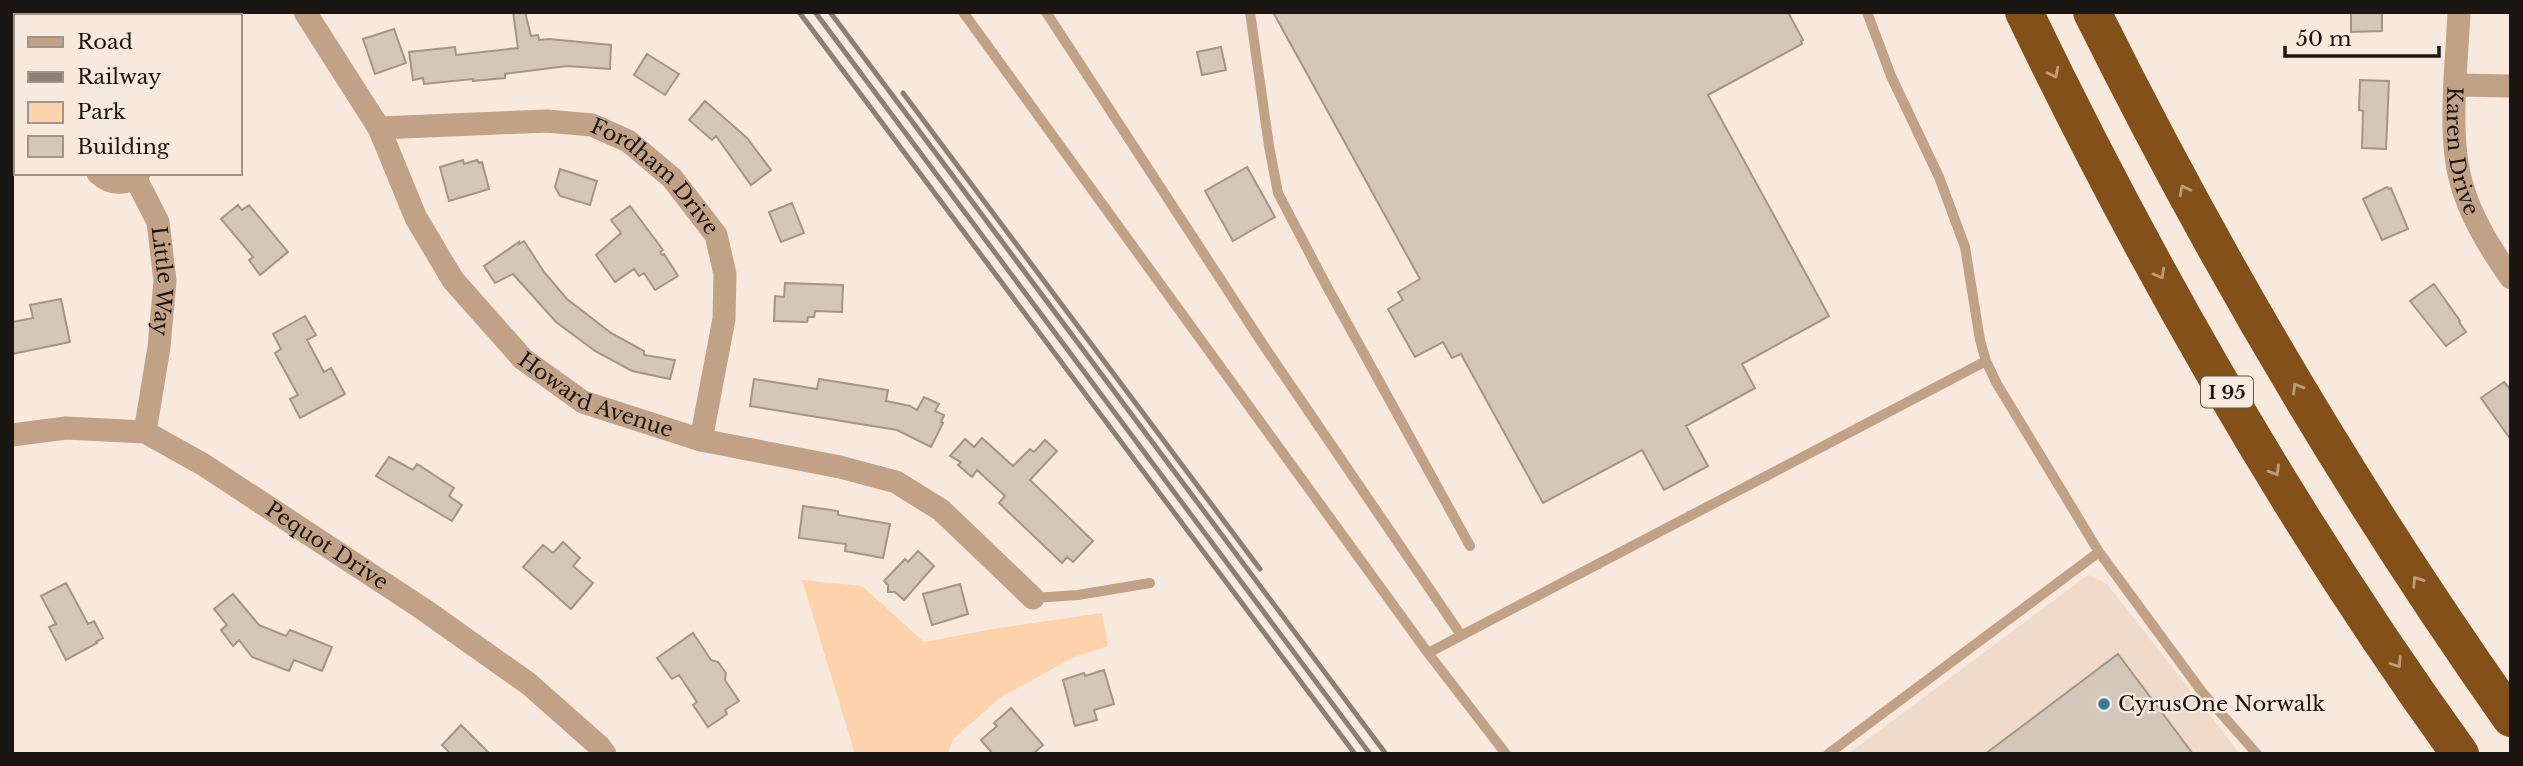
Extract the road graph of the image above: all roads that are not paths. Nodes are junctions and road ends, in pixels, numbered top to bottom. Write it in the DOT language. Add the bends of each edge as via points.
graph roads {
  1 [pos="304,12"];
  2 [pos="963,12"];
  3 [pos="1046,12"];
  4 [pos="1250,12"];
  5 [pos="1867,12"];
  6 [pos="2024,12"];
  7 [pos="2092,12"];
  8 [pos="2459,12"];
  9 [pos="2456,85"];
  10 [pos="2511,86"];
  11 [pos="379,128"];
  12 [pos="100,175"];
  13 [pos="137,175"];
  14 [pos="2511,278"];
  15 [pos="1986,360"];
  16 [pos="145,432"];
  17 [pos="12,435"];
  18 [pos="701,440"];
  19 [pos="1470,546"];
  20 [pos="2099,552"];
  21 [pos="1150,583"];
  22 [pos="1033,598"];
  23 [pos="1461,635"];
  24 [pos="1428,653"];
  25 [pos="2511,718"];
  26 [pos="605,754"];
  27 [pos="1506,754"];
  28 [pos="1828,754"];
  29 [pos="2257,754"];
  30 [pos="2460,754"];
  1 -- 11 [label="street, Howard Avenue"];
  2 -- 24 [label="lane"];
  3 -- 23 [label="lane" via="1264,346"];
  4 -- 19 [label="lane" via="1278,192"];
  5 -- 15 [label="lane" via="1965,247"];
  6 -- 30 [label="highway, I 95, one-way" via="2137,233 2248,427 2333,565"];
  25 -- 7 [label="highway, I 95, one-way" via="2420,586 2265,336"];
  8 -- 9 [label="street, Karen Drive"];
  9 -- 10 [label="street"];
  9 -- 14 [label="street, Karen Drive" via="2460,178 2475,221"];
  11 -- 18 [label="street, Howard Avenue" via="416,218 453,280 523,359 583,402"];
  11 -- 18 [label="street, Fordham Drive" via="547,121 592,125 628,141 672,178 716,235 725,274 724,318"];
  12 -- 13 [label="street, Little Way" via="118,183"];
  13 -- 16 [label="street, Little Way" via="158,222 165,281"];
  15 -- 20 [label="lane"];
  15 -- 23 [label="lane"];
  16 -- 17 [label="street, Pequot Drive" via="66,428"];
  16 -- 26 [label="street, Pequot Drive" via="204,465 423,609 529,684"];
  18 -- 22 [label="street, Howard Avenue" via="897,482 942,510"];
  20 -- 28 [label="lane"];
  20 -- 29 [label="lane" via="2202,692"];
  21 -- 22 [label="lane"];
  23 -- 24 [label="lane"];
  24 -- 27 [label="lane"];
}
